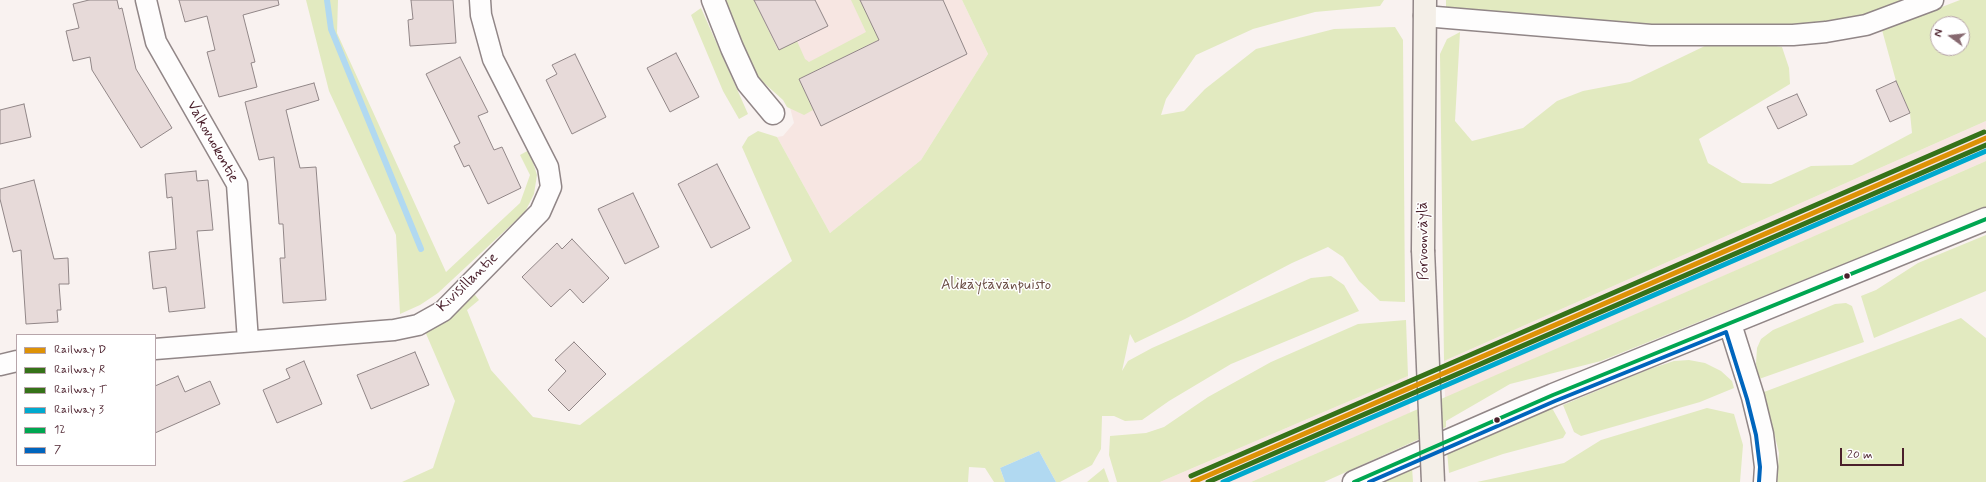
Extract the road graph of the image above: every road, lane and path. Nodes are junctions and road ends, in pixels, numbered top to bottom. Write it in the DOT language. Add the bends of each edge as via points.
graph roads {
  1 [pos="146,0"];
  2 [pos="480,0"];
  3 [pos="713,0"];
  4 [pos="1933,0"];
  5 [pos="1424,8"];
  6 [pos="772,112"];
  7 [pos="1986,219"];
  8 [pos="1730,324"];
  9 [pos="248,341"];
  10 [pos="156,349"];
  11 [pos="16,361"];
  12 [pos="0,365"];
  13 [pos="1354,482"];
  14 [pos="1433,482"];
  15 [pos="1765,482"];
  1 -- 9 [label="street, Valkovuokontie" via="156,42 237,184"];
  2 -- 9 [label="street, Kivisillantie" via="481,15 493,58 548,168 551,187 540,212 443,311 418,324 394,330"];
  3 -- 6 [label="street" via="748,83"];
  4 -- 5 [label="street" via="1866,25 1793,35 1651,35"];
  5 -- 14 [label="highway, Porvoonväylä, bridge" via="1423,250"];
  7 -- 8 [label="street"];
  8 -- 13 [label="street" via="1553,395"];
  8 -- 15 [label="street" via="1762,434"];
  9 -- 10 [label="street, Kivisillantie"];
  11 -- 12 [label="street"];
}
